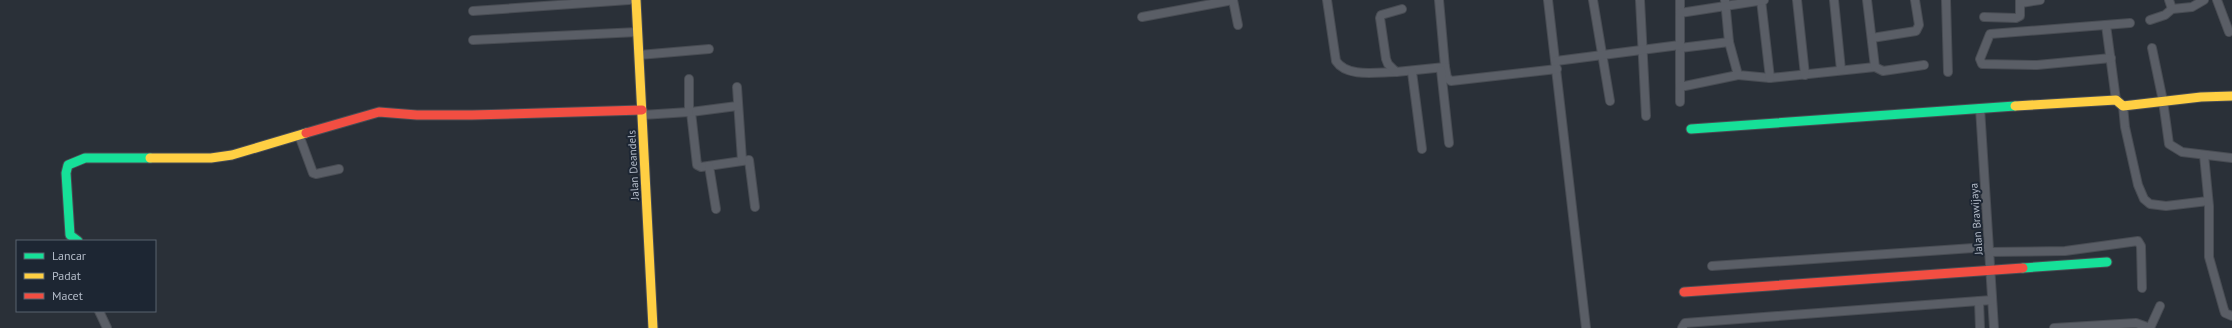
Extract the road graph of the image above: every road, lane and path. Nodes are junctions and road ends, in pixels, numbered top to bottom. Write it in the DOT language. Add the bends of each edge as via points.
graph roads {
  1 [pos="629,0"];
  2 [pos="636,0"];
  3 [pos="1233,0"];
  4 [pos="1327,0"];
  5 [pos="1439,0"];
  6 [pos="1548,0"];
  7 [pos="1593,0"];
  8 [pos="1640,0"];
  9 [pos="1680,0"];
  10 [pos="1763,0"];
  11 [pos="1797,0"];
  12 [pos="1834,0"];
  13 [pos="1868,0"];
  14 [pos="1915,0"];
  15 [pos="1946,0"];
  16 [pos="2040,0"];
  17 [pos="2169,0"];
  18 [pos="2204,0"];
  19 [pos="2217,0"];
  20 [pos="2020,1"];
  21 [pos="1725,3"];
  22 [pos="1402,9"];
  23 [pos="2172,9"];
  24 [pos="473,11"];
  25 [pos="1680,13"];
  26 [pos="1142,17"];
  27 [pos="1984,18"];
  28 [pos="2150,20"];
  29 [pos="2130,23"];
  30 [pos="1238,25"];
  31 [pos="2106,25"];
  32 [pos="638,32"];
  33 [pos="2229,32"];
  34 [pos="1872,38"];
  35 [pos="473,40"];
  36 [pos="1729,42"];
  37 [pos="1680,46"];
  38 [pos="1643,48"];
  39 [pos="2152,48"];
  40 [pos="709,49"];
  41 [pos="1602,54"];
  42 [pos="639,55"];
  43 [pos="2111,58"];
  44 [pos="1556,65"];
  45 [pos="1924,65"];
  46 [pos="1875,67"];
  47 [pos="1443,68"];
  48 [pos="1841,70"];
  49 [pos="1396,72"];
  50 [pos="1412,72"];
  51 [pos="1948,72"];
  52 [pos="1738,75"];
  53 [pos="1805,75"];
  54 [pos="1770,78"];
  55 [pos="689,79"];
  56 [pos="1680,86"];
  57 [pos="737,88"];
  58 [pos="2232,96"];
  59 [pos="1610,101"];
  60 [pos="2163,101"];
  61 [pos="1680,102"];
  62 [pos="2120,103"];
  63 [pos="737,106"];
  64 [pos="1980,108"];
  65 [pos="642,112"];
  66 [pos="690,112"];
  67 [pos="1646,116"];
  68 [pos="1691,129"];
  69 [pos="299,135"];
  70 [pos="1449,143"];
  71 [pos="1422,149"];
  72 [pos="2204,155"];
  73 [pos="2232,158"];
  74 [pos="742,160"];
  75 [pos="710,166"];
  76 [pos="339,169"];
  77 [pos="2208,201"];
  78 [pos="755,207"];
  79 [pos="716,209"];
  80 [pos="77,240"];
  81 [pos="1988,249"];
  82 [pos="2106,262"];
  83 [pos="1712,266"];
  84 [pos="1990,272"];
  85 [pos="2142,288"];
  86 [pos="1684,292"];
  87 [pos="1992,300"];
  88 [pos="1979,301"];
  89 [pos="2160,306"];
  90 [pos="99,312"];
  91 [pos="2232,316"];
  92 [pos="107,328"];
  93 [pos="653,328"];
  94 [pos="1586,328"];
  95 [pos="1682,328"];
  96 [pos="1980,328"];
  97 [pos="1994,328"];
  98 [pos="2054,328"];
  99 [pos="2150,328"];
  1 -- 24 [label="street"];
  2 -- 32 [label="street, Jalan Deandels"];
  3 -- 26 [label="street"];
  3 -- 30 [label="street"];
  4 -- 49 [label="street" via="1336,61 1339,65 1352,72"];
  5 -- 47 [label="street"];
  6 -- 44 [label="street"];
  7 -- 41 [label="street"];
  8 -- 38 [label="street"];
  9 -- 25 [label="street"];
  10 -- 21 [label="street"];
  10 -- 54 [label="street"];
  11 -- 53 [label="street"];
  12 -- 48 [label="street"];
  13 -- 34 [label="street"];
  14 -- 34 [label="street" via="1918,29 1916,31"];
  15 -- 51 [label="street"];
  16 -- 20 [label="street"];
  17 -- 23 [label="street"];
  18 -- 23 [label="street" via="2192,7"];
  19 -- 33 [label="street"];
  20 -- 27 [label="street" via="2021,13 2016,18"];
  21 -- 25 [label="street"];
  21 -- 36 [label="street"];
  22 -- 49 [label="street" via="1380,18 1386,59"];
  23 -- 28 [label="street" via="2166,15"];
  25 -- 37 [label="street"];
  29 -- 31 [label="street"];
  31 -- 43 [label="street"];
  31 -- 43 [label="street" via="1990,34 1980,59 1982,64 2037,66"];
  32 -- 35 [label="street"];
  32 -- 42 [label="street, Jalan Deandels"];
  34 -- 46 [label="street"];
  36 -- 37 [label="street"];
  36 -- 52 [label="street"];
  37 -- 38 [label="street"];
  37 -- 56 [label="street"];
  38 -- 41 [label="street"];
  38 -- 67 [label="street"];
  39 -- 60 [label="street"];
  40 -- 42 [label="street"];
  41 -- 44 [label="street"];
  41 -- 59 [label="street"];
  42 -- 65 [label="street, Jalan Deandels"];
  43 -- 62 [label="street"];
  44 -- 47 [label="street" via="1451,81"];
  44 -- 94 [label="street"];
  45 -- 46 [label="street" via="1883,71"];
  46 -- 48 [label="street"];
  47 -- 50 [label="street"];
  47 -- 70 [label="street"];
  48 -- 53 [label="street"];
  49 -- 50 [label="street"];
  50 -- 71 [label="street"];
  52 -- 54 [label="street"];
  52 -- 56 [label="street"];
  53 -- 54 [label="street"];
  55 -- 66 [label="street"];
  56 -- 61 [label="street"];
  57 -- 63 [label="street"];
  58 -- 60 [label="street"];
  60 -- 62 [label="street"];
  60 -- 72 [label="street" via="2169,144 2182,152"];
  62 -- 64 [label="street"];
  62 -- 77 [label="street" via="2138,184 2144,199 2150,204 2166,206"];
  63 -- 66 [label="street"];
  63 -- 74 [label="street"];
  64 -- 68 [label="street"];
  64 -- 81 [label="street, Jalan Brawijaya"];
  65 -- 66 [label="street"];
  65 -- 69 [label="street" via="417,115 379,112"];
  65 -- 93 [label="street, Jalan Deandels"];
  66 -- 75 [label="street" via="697,165"];
  69 -- 76 [label="street" via="313,173"];
  69 -- 80 [label="street" via="232,156 85,158 75,161 68,165 66,173 70,235"];
  72 -- 73 [label="street"];
  72 -- 77 [label="street"];
  74 -- 75 [label="street"];
  74 -- 78 [label="street" via="748,159 750,162"];
  75 -- 79 [label="street"];
  77 -- 91 [label="street" via="2212,270 2225,313"];
  81 -- 83 [label="street"];
  81 -- 84 [label="street, Jalan Brawijaya"];
  81 -- 85 [label="street" via="2065,250 2138,241 2141,246"];
  82 -- 84 [label="street"];
  84 -- 86 [label="street"];
  84 -- 87 [label="street, Jalan Brawijaya"];
  87 -- 88 [label="street"];
  87 -- 97 [label="street, Jalan Brawijaya"];
  88 -- 95 [label="street" via="1685,323"];
  88 -- 96 [label="street"];
  89 -- 99 [label="street"];
  90 -- 92 [label="street"];
  98 -- 99 [label="street" via="2136,323"];
}
